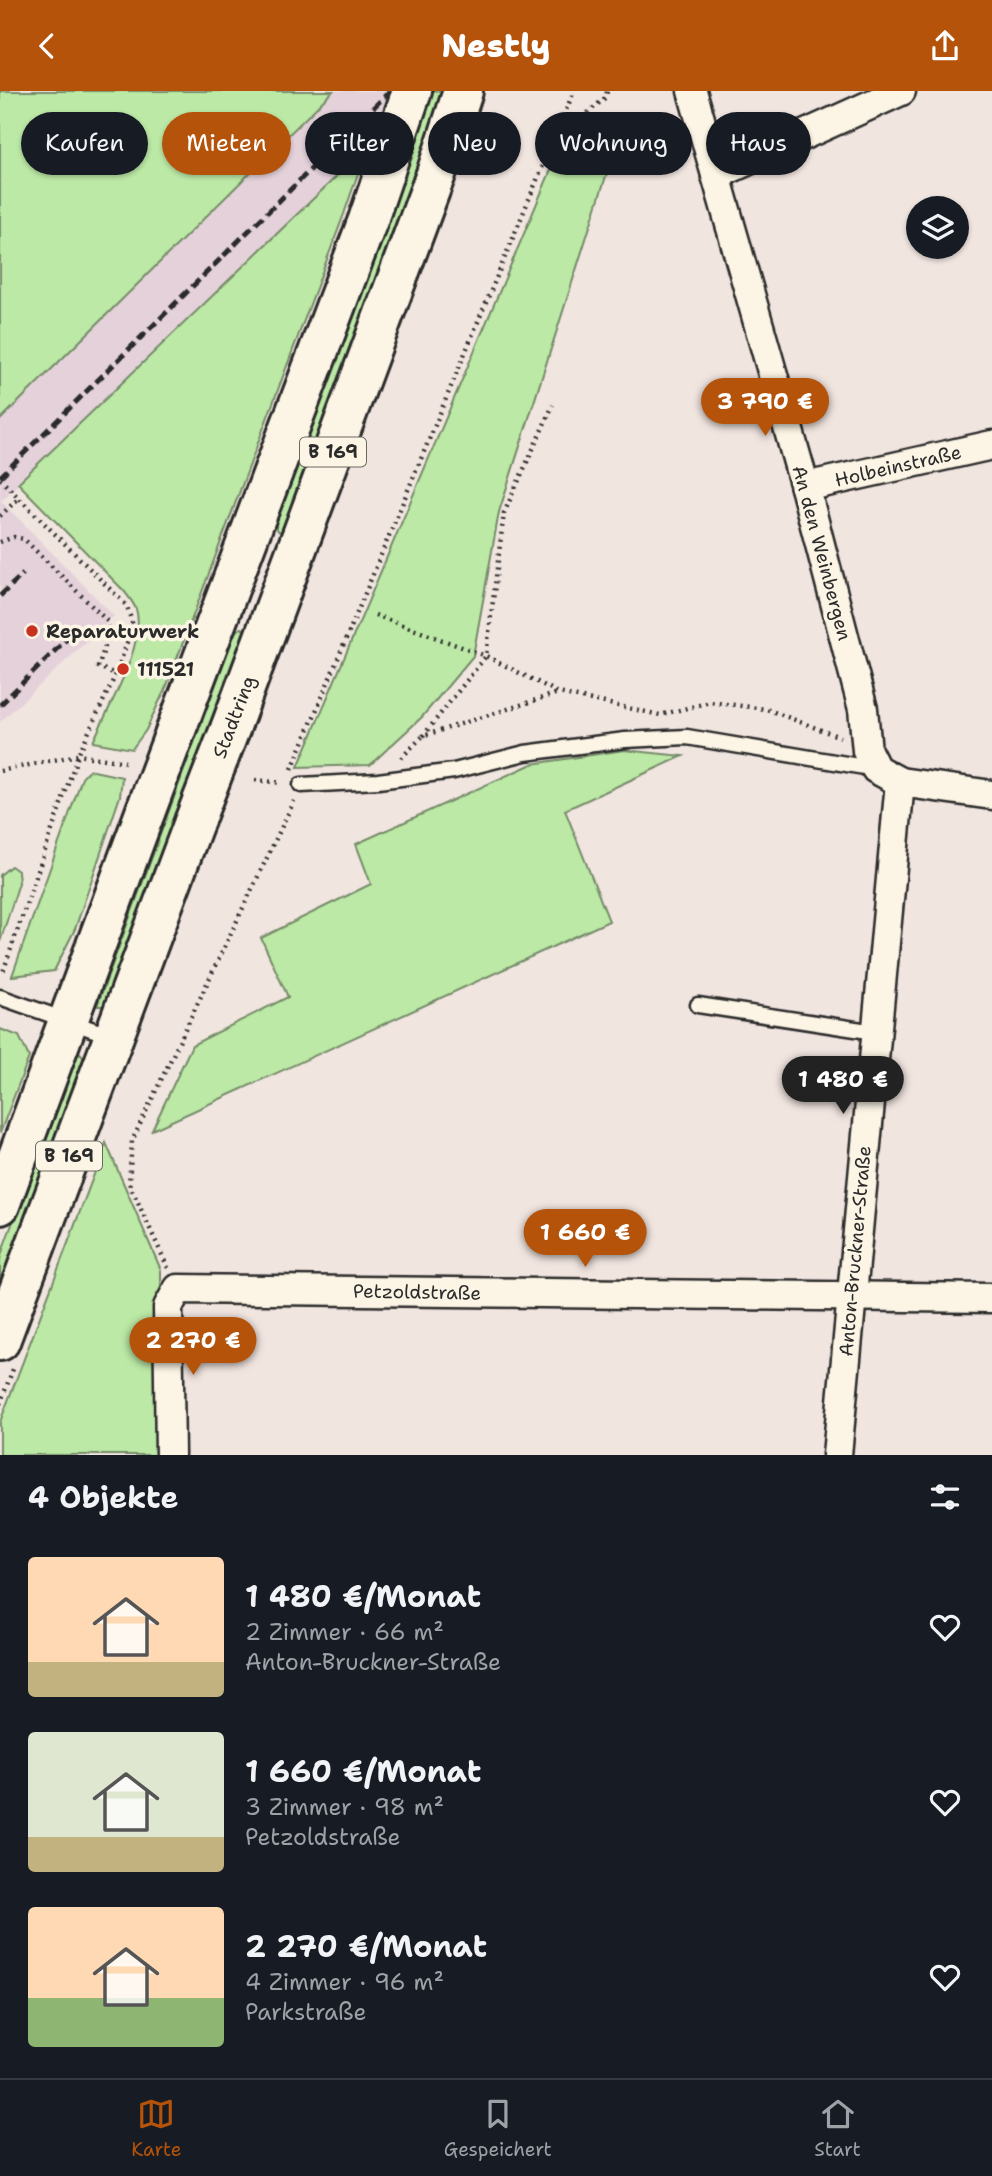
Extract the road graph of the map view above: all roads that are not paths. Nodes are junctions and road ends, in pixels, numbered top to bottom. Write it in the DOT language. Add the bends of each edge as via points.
graph roads {
  1 [pos="412,91"];
  2 [pos="463,91"];
  3 [pos="692,91"];
  4 [pos="901,91"];
  5 [pos="811,132"];
  6 [pos="706,140"];
  7 [pos="716,175"];
  8 [pos="992,445"];
  9 [pos="805,487"];
  10 [pos="881,767"];
  11 [pos="294,785"];
  12 [pos="992,795"];
  13 [pos="0,996"];
  14 [pos="698,1005"];
  15 [pos="69,1021"];
  16 [pos="875,1032"];
  17 [pos="113,1037"];
  18 [pos="0,1205"];
  19 [pos="851,1296"];
  20 [pos="992,1298"];
  21 [pos="0,1341"];
  22 [pos="170,1455"];
  23 [pos="837,1455"];
  1 -- 15 [label="main road, B 169, bridge"];
  2 -- 17 [label="main road, Stadtring / B 169, bridge"];
  3 -- 6 [label="street, An den Weinbergen"];
  4 -- 5 [label="street"];
  7 -- 9 [label="street, An den Weinbergen"];
  8 -- 9 [label="street, Holbeinstraße"];
  9 -- 10 [label="street, An den Weinbergen"];
  10 -- 11 [label="lane" via="687,737 524,753 454,771 378,781"];
  10 -- 12 [label="street"];
  10 -- 16 [label="street, Anton-Bruckner-Straße"];
  13 -- 15 [label="lane"];
  14 -- 16 [label="lane"];
  15 -- 17 [label="lane"];
  15 -- 18 [label="main road, B 169"];
  16 -- 19 [label="street, Anton-Bruckner-Straße"];
  17 -- 21 [label="main road, Stadtring / B 169"];
  19 -- 20 [label="street, Petzoldstraße"];
  19 -- 22 [label="street, Petzoldstraße" via="178,1289 168,1307"];
  19 -- 23 [label="street, Anton-Bruckner-Straße"];
}
